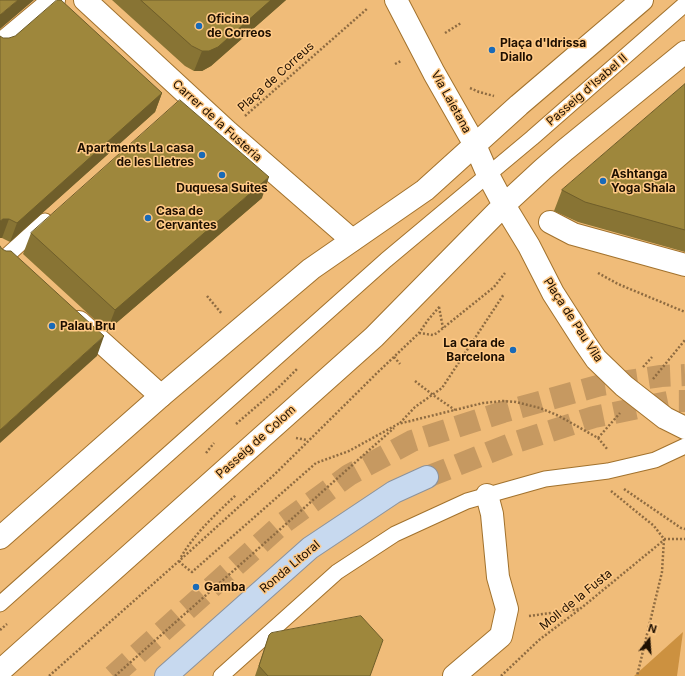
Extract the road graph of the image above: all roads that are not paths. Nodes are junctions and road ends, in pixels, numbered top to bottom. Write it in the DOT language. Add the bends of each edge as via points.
graph roads {
  1 [pos="54,0"];
  2 [pos="85,0"];
  3 [pos="396,0"];
  4 [pos="642,0"];
  5 [pos="685,4"];
  6 [pos="0,45"];
  7 [pos="685,52"];
  8 [pos="475,145"];
  9 [pos="488,175"];
  10 [pos="504,205"];
  11 [pos="53,215"];
  12 [pos="550,222"];
  13 [pos="352,240"];
  14 [pos="2,256"];
  15 [pos="685,264"];
  16 [pos="24,272"];
  17 [pos="64,308"];
  18 [pos="161,396"];
  19 [pos="685,428"];
  20 [pos="685,446"];
  21 [pos="427,477"];
  22 [pos="487,495"];
  23 [pos="1,533"];
  24 [pos="0,604"];
  25 [pos="0,671"];
  26 [pos="166,676"];
  27 [pos="220,676"];
  28 [pos="454,676"];
  1 -- 6 [label="main road"];
  2 -- 13 [label="main road, Carrer de la Fusteria" via="183,99"];
  3 -- 8 [label="main road, Via Laietana"];
  4 -- 8 [label="main road"];
  5 -- 9 [label="lane, Passeig d'Isabel II"];
  7 -- 10 [label="main road" via="565,150"];
  8 -- 9 [label="main road, Via Laietana"];
  8 -- 13 [label="main road" via="425,190"];
  9 -- 10 [label="main road, Via Laietana"];
  9 -- 24 [label="lane" via="386,260"];
  10 -- 19 [label="main road, Plaça de Pau Vila" via="553,293 596,359 642,401 665,418"];
  10 -- 25 [label="main road, Passeig de Colom" via="374,337"];
  11 -- 14 [label="lane"];
  12 -- 15 [label="main road" via="573,234"];
  13 -- 18 [label="main road" via="311,269"];
  14 -- 16 [label="main road"];
  17 -- 18 [label="main road"];
  18 -- 23 [label="main road"];
  20 -- 22 [label="lane" via="655,460 608,471 545,479"];
  21 -- 26 [label="highway, Ronda Litoral" via="394,492 310,548"];
  22 -- 27 [label="lane" via="395,534 337,572"];
  22 -- 28 [label="main road" via="492,514 498,577 507,609 505,620 501,636"];
}
